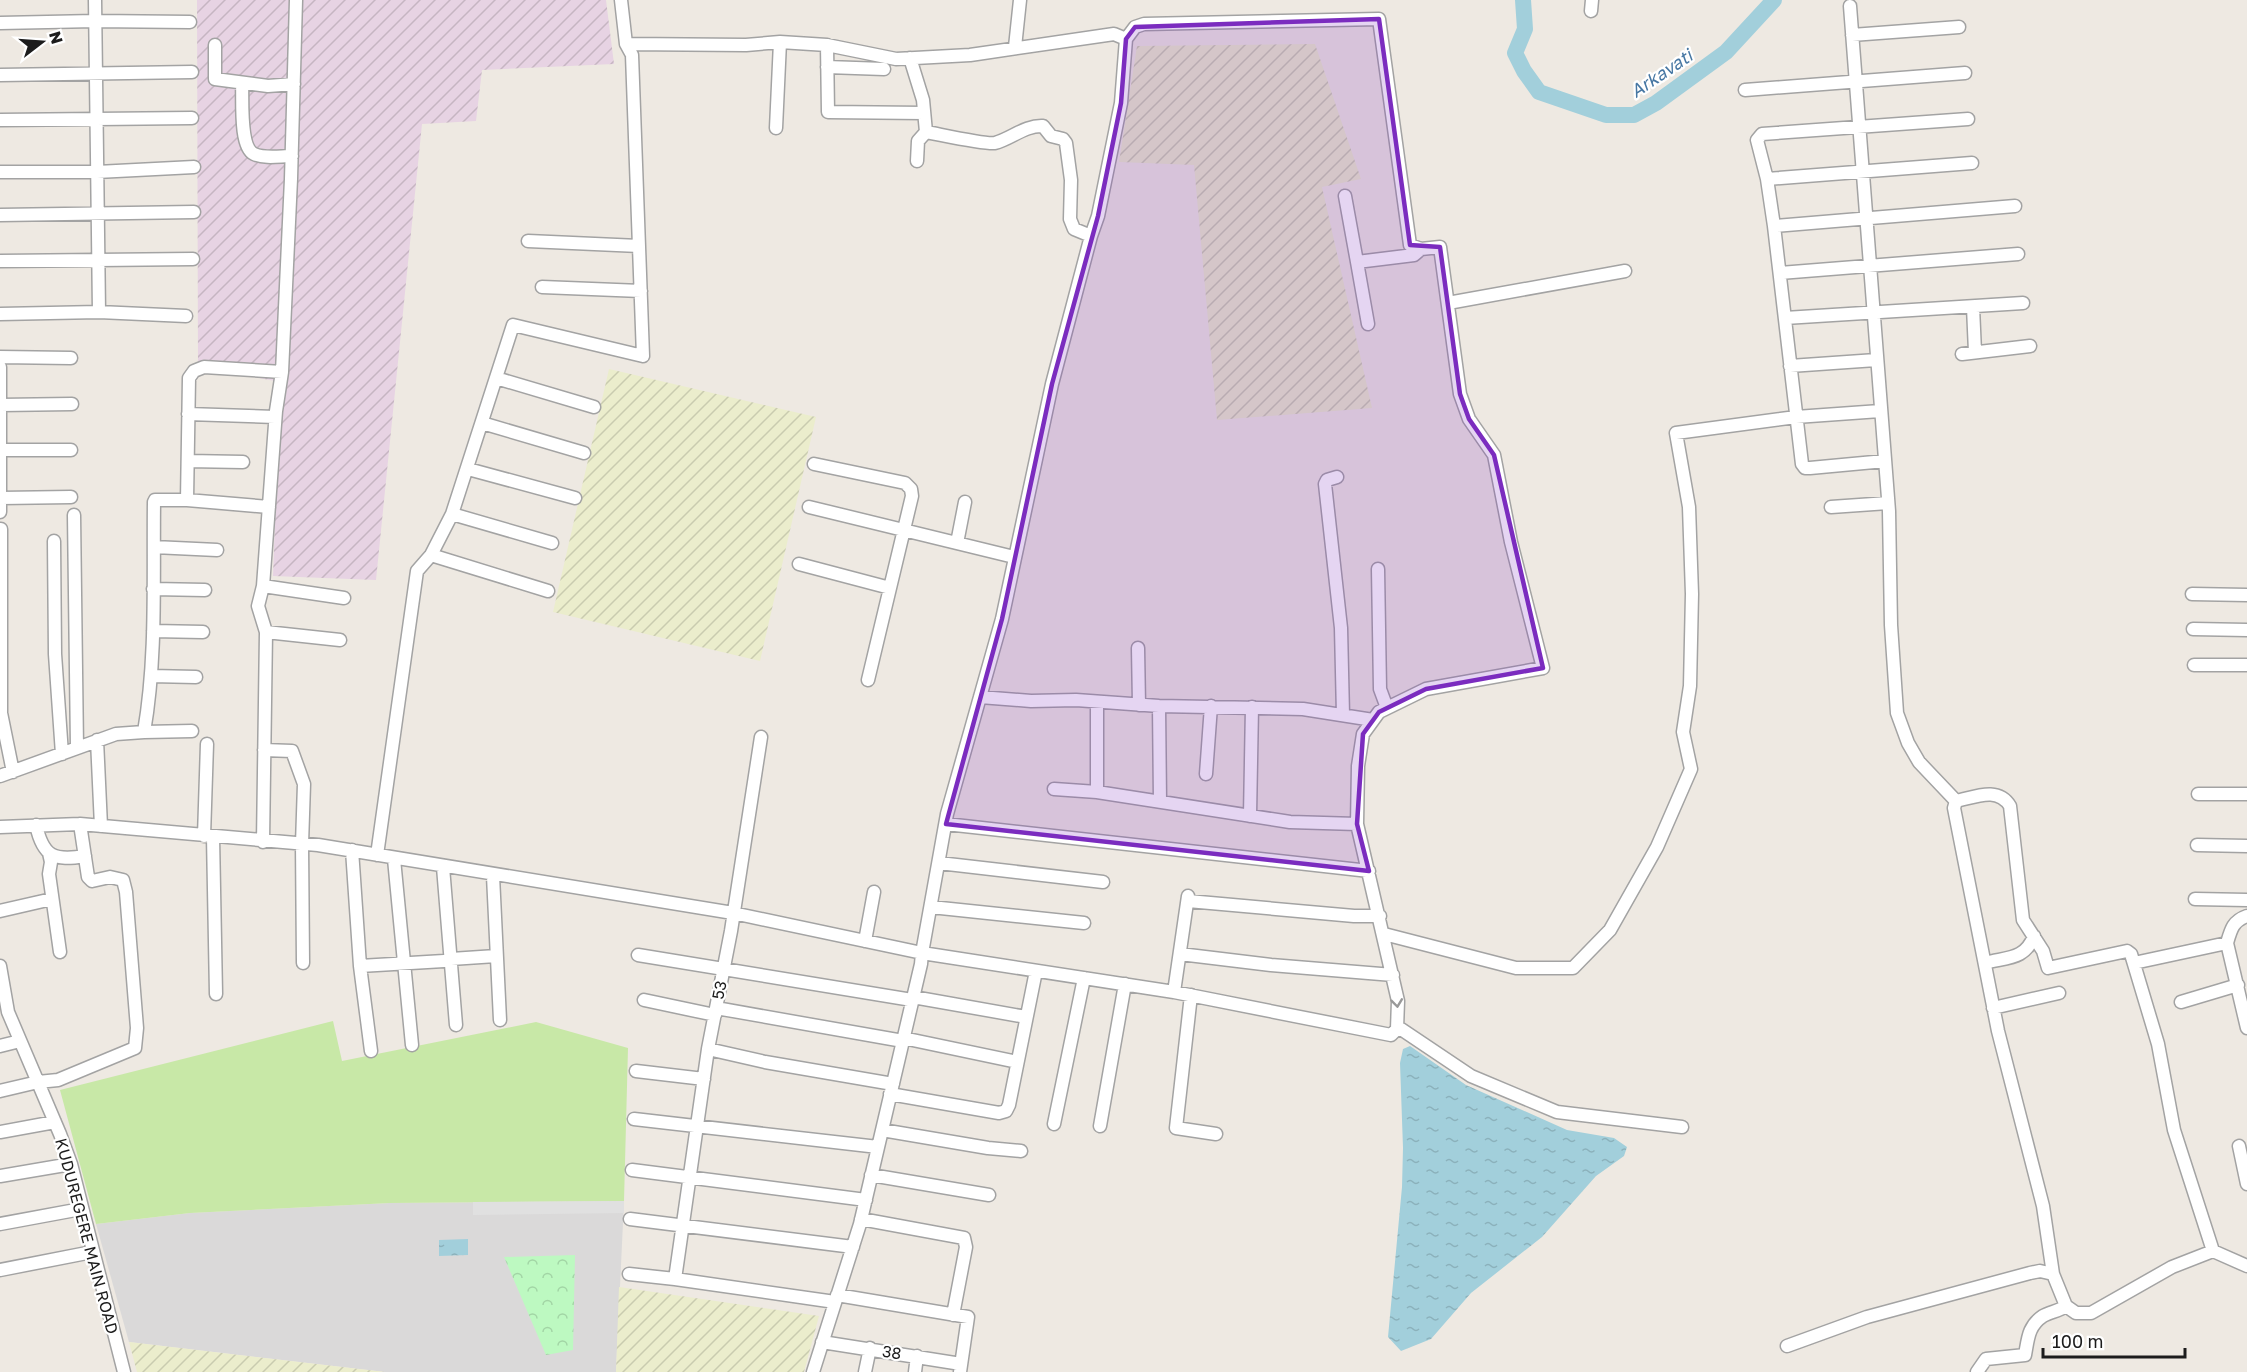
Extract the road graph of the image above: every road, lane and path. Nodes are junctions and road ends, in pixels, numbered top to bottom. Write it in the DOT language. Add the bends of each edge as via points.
graph roads {
  1 [pos="95,0"];
  2 [pos="296,0"];
  3 [pos="621,0"];
  4 [pos="1020,0"];
  5 [pos="1850,6"];
  6 [pos="95,21"];
  7 [pos="190,22"];
  8 [pos="0,23"];
  9 [pos="1959,27"];
  10 [pos="1852,36"];
  11 [pos="1126,39"];
  12 [pos="780,42"];
  13 [pos="626,44"];
  14 [pos="215,45"];
  15 [pos="827,45"];
  16 [pos="1015,47"];
  17 [pos="910,58"];
  18 [pos="827,67"];
  19 [pos="884,69"];
  20 [pos="96,72"];
  21 [pos="192,72"];
  22 [pos="1965,73"];
  23 [pos="0,75"];
  24 [pos="1855,82"];
  25 [pos="242,83"];
  26 [pos="294,84"];
  27 [pos="1744,90"];
  28 [pos="924,113"];
  29 [pos="97,118"];
  30 [pos="192,118"];
  31 [pos="1968,119"];
  32 [pos="0,120"];
  33 [pos="1859,126"];
  34 [pos="776,128"];
  35 [pos="926,132"];
  36 [pos="292,156"];
  37 [pos="917,161"];
  38 [pos="1972,163"];
  39 [pos="194,167"];
  40 [pos="0,172"];
  41 [pos="97,172"];
  42 [pos="1862,172"];
  43 [pos="1767,179"];
  44 [pos="1345,196"];
  45 [pos="2015,206"];
  46 [pos="194,212"];
  47 [pos="98,214"];
  48 [pos="0,215"];
  49 [pos="1865,218"];
  50 [pos="1774,226"];
  51 [pos="1091,236"];
  52 [pos="528,242"];
  53 [pos="639,246"];
  54 [pos="1421,249"];
  55 [pos="2018,254"];
  56 [pos="193,259"];
  57 [pos="99,260"];
  58 [pos="0,261"];
  59 [pos="1357,262"];
  60 [pos="1869,266"];
  61 [pos="1625,271"];
  62 [pos="1779,273"];
  63 [pos="542,287"];
  64 [pos="641,291"];
  65 [pos="1448,303"];
  66 [pos="2022,303"];
  67 [pos="1972,307"];
  68 [pos="99,312"];
  69 [pos="0,314"];
  70 [pos="1872,314"];
  71 [pos="186,316"];
  72 [pos="1785,318"];
  73 [pos="1368,324"];
  74 [pos="2030,346"];
  75 [pos="0,357"];
  76 [pos="71,358"];
  77 [pos="1876,360"];
  78 [pos="1790,366"];
  79 [pos="0,367"];
  80 [pos="282,372"];
  81 [pos="496,378"];
  82 [pos="72,404"];
  83 [pos="0,405"];
  84 [pos="594,407"];
  85 [pos="1880,411"];
  86 [pos="188,414"];
  87 [pos="275,417"];
  88 [pos="1796,417"];
  89 [pos="482,423"];
  90 [pos="1,450"];
  91 [pos="71,450"];
  92 [pos="584,453"];
  93 [pos="188,461"];
  94 [pos="1885,461"];
  95 [pos="243,462"];
  96 [pos="814,464"];
  97 [pos="468,469"];
  98 [pos="1337,477"];
  99 [pos="1,498"];
  100 [pos="71,498"];
  101 [pos="574,498"];
  102 [pos="187,500"];
  103 [pos="965,502"];
  104 [pos="1888,503"];
  105 [pos="269,507"];
  106 [pos="809,507"];
  107 [pos="1831,507"];
  108 [pos="0,512"];
  109 [pos="452,514"];
  110 [pos="74,515"];
  111 [pos="1,530"];
  112 [pos="904,530"];
  113 [pos="54,542"];
  114 [pos="552,543"];
  115 [pos="957,543"];
  116 [pos="154,547"];
  117 [pos="217,550"];
  118 [pos="430,555"];
  119 [pos="1014,557"];
  120 [pos="799,564"];
  121 [pos="1378,569"];
  122 [pos="263,586"];
  123 [pos="890,588"];
  124 [pos="153,589"];
  125 [pos="205,591"];
  126 [pos="548,591"];
  127 [pos="2192,594"];
  128 [pos="2247,595"];
  129 [pos="344,598"];
  130 [pos="2193,630"];
  131 [pos="2247,630"];
  132 [pos="153,631"];
  133 [pos="202,632"];
  134 [pos="266,632"];
  135 [pos="340,640"];
  136 [pos="1138,648"];
  137 [pos="2194,665"];
  138 [pos="2247,665"];
  139 [pos="151,676"];
  140 [pos="196,677"];
  141 [pos="868,680"];
  142 [pos="980,698"];
  143 [pos="1097,702"];
  144 [pos="1139,705"];
  145 [pos="1159,706"];
  146 [pos="1211,706"];
  147 [pos="1252,706"];
  148 [pos="1387,708"];
  149 [pos="1343,715"];
  150 [pos="1373,720"];
  151 [pos="192,731"];
  152 [pos="144,732"];
  153 [pos="762,737"];
  154 [pos="97,740"];
  155 [pos="207,744"];
  156 [pos="77,748"];
  157 [pos="264,750"];
  158 [pos="62,754"];
  159 [pos="13,772"];
  160 [pos="1206,774"];
  161 [pos="0,776"];
  162 [pos="1054,789"];
  163 [pos="1096,792"];
  164 [pos="2198,794"];
  165 [pos="2247,794"];
  166 [pos="1160,801"];
  167 [pos="1956,801"];
  168 [pos="1250,816"];
  169 [pos="80,824"];
  170 [pos="946,824"];
  171 [pos="1357,824"];
  172 [pos="36,825"];
  173 [pos="100,826"];
  174 [pos="0,827"];
  175 [pos="208,837"];
  176 [pos="263,842"];
  177 [pos="302,844"];
  178 [pos="2197,845"];
  179 [pos="2247,846"];
  180 [pos="352,850"];
  181 [pos="49,853"];
  182 [pos="377,855"];
  183 [pos="85,856"];
  184 [pos="394,859"];
  185 [pos="939,863"];
  186 [pos="443,867"];
  187 [pos="1369,871"];
  188 [pos="493,876"];
  189 [pos="1103,882"];
  190 [pos="874,891"];
  191 [pos="52,899"];
  192 [pos="2195,899"];
  193 [pos="2247,900"];
  194 [pos="931,907"];
  195 [pos="0,911"];
  196 [pos="733,913"];
  197 [pos="1380,916"];
  198 [pos="2247,916"];
  199 [pos="1084,923"];
  200 [pos="1384,934"];
  201 [pos="2034,936"];
  202 [pos="865,941"];
  203 [pos="2227,943"];
  204 [pos="60,952"];
  205 [pos="922,953"];
  206 [pos="1180,954"];
  207 [pos="638,955"];
  208 [pos="496,956"];
  209 [pos="448,960"];
  210 [pos="303,963"];
  211 [pos="1985,963"];
  212 [pos="2134,963"];
  213 [pos="404,964"];
  214 [pos="0,966"];
  215 [pos="360,966"];
  216 [pos="723,969"];
  217 [pos="1036,971"];
  218 [pos="1393,975"];
  219 [pos="1084,978"];
  220 [pos="1125,984"];
  221 [pos="2238,985"];
  222 [pos="1174,992"];
  223 [pos="2059,993"];
  224 [pos="216,994"];
  225 [pos="1191,995"];
  226 [pos="912,999"];
  227 [pos="644,1000"];
  228 [pos="2181,1002"];
  229 [pos="1993,1008"];
  230 [pos="715,1012"];
  231 [pos="1026,1017"];
  232 [pos="500,1020"];
  233 [pos="456,1025"];
  234 [pos="2247,1028"];
  235 [pos="1395,1031"];
  236 [pos="903,1040"];
  237 [pos="20,1041"];
  238 [pos="412,1045"];
  239 [pos="0,1046"];
  240 [pos="708,1049"];
  241 [pos="370,1052"];
  242 [pos="1017,1062"];
  243 [pos="636,1071"];
  244 [pos="704,1079"];
  245 [pos="38,1082"];
  246 [pos="891,1089"];
  247 [pos="0,1091"];
  248 [pos="634,1119"];
  249 [pos="55,1122"];
  250 [pos="1054,1124"];
  251 [pos="1100,1126"];
  252 [pos="697,1127"];
  253 [pos="1682,1127"];
  254 [pos="882,1130"];
  255 [pos="0,1132"];
  256 [pos="1216,1134"];
  257 [pos="2239,1146"];
  258 [pos="878,1147"];
  259 [pos="1021,1151"];
  260 [pos="71,1164"];
  261 [pos="632,1170"];
  262 [pos="871,1175"];
  263 [pos="0,1176"];
  264 [pos="690,1177"];
  265 [pos="2247,1184"];
  266 [pos="989,1195"];
  267 [pos="866,1200"];
  268 [pos="81,1209"];
  269 [pos="630,1219"];
  270 [pos="861,1219"];
  271 [pos="0,1224"];
  272 [pos="683,1225"];
  273 [pos="853,1247"];
  274 [pos="2213,1251"];
  275 [pos="92,1252"];
  276 [pos="2247,1266"];
  277 [pos="0,1270"];
  278 [pos="2053,1274"];
  279 [pos="628,1275"];
  280 [pos="675,1279"];
  281 [pos="836,1298"];
  282 [pos="2066,1306"];
  283 [pos="953,1315"];
  284 [pos="822,1342"];
  285 [pos="1787,1346"];
  286 [pos="870,1348"];
  287 [pos="917,1356"];
  288 [pos="961,1368"];
  289 [pos="124,1372"];
  290 [pos="813,1372"];
  291 [pos="865,1372"];
  292 [pos="915,1372"];
  293 [pos="1977,1372"];
  1 -- 6 [label="street"];
  2 -- 26 [label="street"];
  3 -- 13 [label="street"];
  4 -- 16 [label="street"];
  5 -- 10 [label="street"];
  6 -- 7 [label="street"];
  6 -- 8 [label="street"];
  6 -- 20 [label="street"];
  9 -- 10 [label="street"];
  10 -- 24 [label="street"];
  11 -- 16 [label="street" via="1114,34"];
  11 -- 51 [label="street" via="1121,104"];
  11 -- 54 [label="street" via="1135,27 1144,24 1379,19 1410,245"];
  12 -- 13 [label="street"];
  12 -- 15 [label="street"];
  12 -- 34 [label="street"];
  13 -- 53 [label="street" via="632,55"];
  14 -- 25 [label="street" via="215,79"];
  15 -- 17 [label="street" via="896,59"];
  15 -- 18 [label="street"];
  16 -- 17 [label="street" via="970,55"];
  17 -- 28 [label="street"];
  18 -- 19 [label="street"];
  18 -- 28 [label="street" via="828,112"];
  20 -- 21 [label="street"];
  20 -- 23 [label="street"];
  20 -- 29 [label="street"];
  22 -- 24 [label="street"];
  24 -- 27 [label="street"];
  24 -- 33 [label="street"];
  25 -- 26 [label="street"];
  25 -- 36 [label="street" via="246,146 252,154 262,157"];
  26 -- 36 [label="street"];
  28 -- 35 [label="street"];
  29 -- 30 [label="street"];
  29 -- 32 [label="street"];
  29 -- 41 [label="street"];
  31 -- 33 [label="street"];
  33 -- 42 [label="street"];
  33 -- 43 [label="street" via="1758,136"];
  35 -- 37 [label="street" via="918,141"];
  35 -- 51 [label="street" via="994,143 1043,126 1051,136 1066,143 1071,180 1070,219 1074,229"];
  36 -- 80 [label="street"];
  38 -- 42 [label="street"];
  39 -- 41 [label="street"];
  40 -- 41 [label="street"];
  41 -- 47 [label="street"];
  42 -- 43 [label="street"];
  42 -- 49 [label="street"];
  43 -- 50 [label="street"];
  44 -- 59 [label="street"];
  45 -- 49 [label="street"];
  46 -- 47 [label="street"];
  47 -- 48 [label="street"];
  47 -- 57 [label="street"];
  49 -- 50 [label="street"];
  49 -- 60 [label="street"];
  50 -- 62 [label="street"];
  51 -- 119 [label="street" via="1052,384"];
  52 -- 53 [label="street"];
  53 -- 64 [label="street"];
  54 -- 59 [label="street" via="1414,255"];
  54 -- 65 [label="street" via="1440,247"];
  55 -- 60 [label="street"];
  56 -- 57 [label="street"];
  57 -- 58 [label="street"];
  57 -- 68 [label="street"];
  59 -- 73 [label="street"];
  60 -- 62 [label="street"];
  60 -- 70 [label="street"];
  61 -- 65 [label="street"];
  62 -- 72 [label="street"];
  63 -- 64 [label="street"];
  64 -- 81 [label="street" via="644,356 513,325"];
  65 -- 148 [label="street" via="1460,394 1469,419 1494,455 1543,668 1426,689"];
  66 -- 67 [label="street"];
  67 -- 70 [label="street"];
  67 -- 74 [label="street" via="1969,353"];
  68 -- 69 [label="street"];
  68 -- 71 [label="street"];
  70 -- 72 [label="street"];
  70 -- 77 [label="street"];
  72 -- 78 [label="street"];
  75 -- 76 [label="street"];
  77 -- 78 [label="street"];
  77 -- 85 [label="street"];
  78 -- 88 [label="street"];
  79 -- 83 [label="street"];
  80 -- 86 [label="street" via="199,368 189,378"];
  80 -- 87 [label="street"];
  81 -- 84 [label="street"];
  81 -- 89 [label="street"];
  82 -- 83 [label="street"];
  83 -- 90 [label="street"];
  85 -- 88 [label="street"];
  85 -- 94 [label="street"];
  86 -- 87 [label="street"];
  86 -- 93 [label="street"];
  87 -- 105 [label="street"];
  88 -- 94 [label="street" via="1800,460 1805,468"];
  88 -- 200 [label="street" via="1676,433 1689,507 1690,686 1683,732 1691,769 1657,847 1610,930 1573,968 1516,968"];
  89 -- 92 [label="street"];
  89 -- 97 [label="street"];
  90 -- 91 [label="street"];
  90 -- 99 [label="street"];
  93 -- 95 [label="street"];
  93 -- 102 [label="street"];
  94 -- 104 [label="street"];
  96 -- 112 [label="street" via="905,483 912,496"];
  97 -- 101 [label="street"];
  97 -- 109 [label="street"];
  98 -- 149 [label="street" via="1325,484 1341,628"];
  99 -- 100 [label="street"];
  99 -- 108 [label="street"];
  102 -- 105 [label="street"];
  102 -- 116 [label="street" via="155,500"];
  103 -- 115 [label="street"];
  104 -- 107 [label="street"];
  104 -- 167 [label="street" via="1896,713 1919,762"];
  105 -- 122 [label="street"];
  106 -- 112 [label="street"];
  109 -- 114 [label="street"];
  109 -- 118 [label="street"];
  110 -- 156 [label="street"];
  111 -- 159 [label="street" via="1,713"];
  112 -- 115 [label="street"];
  112 -- 123 [label="street"];
  113 -- 158 [label="street" via="55,654"];
  115 -- 119 [label="street"];
  116 -- 117 [label="street"];
  116 -- 124 [label="street"];
  118 -- 126 [label="street"];
  118 -- 182 [label="street" via="417,571"];
  119 -- 142 [label="street"];
  120 -- 123 [label="street"];
  121 -- 148 [label="street" via="1380,689"];
  122 -- 129 [label="street"];
  122 -- 134 [label="street" via="258,606"];
  123 -- 141 [label="street"];
  124 -- 125 [label="street"];
  124 -- 132 [label="street"];
  127 -- 128 [label="street"];
  130 -- 131 [label="street"];
  132 -- 133 [label="street"];
  132 -- 139 [label="street"];
  134 -- 135 [label="street"];
  134 -- 157 [label="street"];
  136 -- 144 [label="street"];
  137 -- 138 [label="street"];
  139 -- 140 [label="street"];
  139 -- 152 [label="street"];
  142 -- 143 [label="street"];
  142 -- 170 [label="street"];
  143 -- 144 [label="street"];
  143 -- 163 [label="street"];
  144 -- 145 [label="street"];
  145 -- 146 [label="street"];
  145 -- 166 [label="street"];
  146 -- 147 [label="street"];
  146 -- 160 [label="street"];
  147 -- 149 [label="street"];
  147 -- 168 [label="street"];
  148 -- 150 [label="street"];
  149 -- 150 [label="street"];
  150 -- 171 [label="street" via="1363,735 1358,766"];
  151 -- 152 [label="street"];
  152 -- 154 [label="street"];
  153 -- 196 [label="street, 53"];
  154 -- 156 [label="street"];
  154 -- 173 [label="street"];
  155 -- 175 [label="street"];
  156 -- 158 [label="street"];
  157 -- 176 [label="street"];
  157 -- 177 [label="street" via="292,751 304,784"];
  158 -- 159 [label="street"];
  159 -- 161 [label="street"];
  162 -- 163 [label="street"];
  163 -- 166 [label="street"];
  164 -- 165 [label="street"];
  166 -- 168 [label="street"];
  167 -- 201 [label="street" via="1994,793 2005,797 2010,806 2023,920"];
  167 -- 211 [label="street" via="1954,808"];
  168 -- 171 [label="street" via="1290,822"];
  169 -- 172 [label="street"];
  169 -- 173 [label="street"];
  169 -- 183 [label="street"];
  170 -- 185 [label="street"];
  170 -- 187 [label="street"];
  171 -- 187 [label="street"];
  172 -- 174 [label="street"];
  172 -- 181 [label="street" via="40,843"];
  173 -- 175 [label="street"];
  175 -- 176 [label="street"];
  175 -- 224 [label="street"];
  176 -- 177 [label="street"];
  177 -- 180 [label="street"];
  177 -- 210 [label="street"];
  178 -- 179 [label="street"];
  180 -- 182 [label="street"];
  180 -- 215 [label="street"];
  181 -- 183 [label="street" via="63,860"];
  181 -- 191 [label="street"];
  182 -- 184 [label="street"];
  183 -- 245 [label="street" via="92,881 110,877 123,880 137,1028 135,1048 58,1080"];
  184 -- 186 [label="street"];
  184 -- 213 [label="street"];
  185 -- 189 [label="street"];
  185 -- 194 [label="street"];
  186 -- 188 [label="street"];
  186 -- 209 [label="street"];
  187 -- 197 [label="street"];
  188 -- 196 [label="street"];
  188 -- 208 [label="street"];
  190 -- 202 [label="street"];
  191 -- 195 [label="street"];
  191 -- 204 [label="street"];
  192 -- 193 [label="street"];
  194 -- 199 [label="street"];
  194 -- 205 [label="street"];
  196 -- 202 [label="street"];
  196 -- 216 [label="street, 53"];
  197 -- 200 [label="street"];
  197 -- 206 [label="street" via="1188,898"];
  198 -- 203 [label="street" via="2232,926"];
  200 -- 218 [label="street"];
  201 -- 211 [label="street" via="2023,953"];
  201 -- 212 [label="street" via="2048,968 2127,951"];
  202 -- 205 [label="street"];
  203 -- 212 [label="street"];
  203 -- 221 [label="street"];
  205 -- 217 [label="street"];
  205 -- 226 [label="street"];
  206 -- 218 [label="street"];
  206 -- 222 [label="street"];
  207 -- 216 [label="street"];
  208 -- 209 [label="street"];
  208 -- 232 [label="street"];
  209 -- 213 [label="street"];
  209 -- 233 [label="street"];
  211 -- 229 [label="street"];
  212 -- 274 [label="street" via="2158,1044 2174,1130"];
  213 -- 215 [label="street"];
  213 -- 238 [label="street"];
  214 -- 237 [label="street, KUDUREGERE MAIN ROAD" via="8,1012"];
  215 -- 241 [label="street"];
  216 -- 226 [label="street"];
  216 -- 230 [label="street, 53"];
  217 -- 219 [label="street"];
  217 -- 231 [label="street"];
  218 -- 235 [label="street, one-way" via="1398,1001"];
  219 -- 220 [label="street"];
  219 -- 250 [label="street"];
  220 -- 222 [label="street"];
  220 -- 251 [label="street"];
  221 -- 228 [label="street"];
  221 -- 234 [label="street"];
  222 -- 225 [label="street"];
  223 -- 229 [label="street"];
  225 -- 235 [label="street"];
  225 -- 256 [label="street" via="1176,1128"];
  226 -- 231 [label="street"];
  226 -- 236 [label="street"];
  227 -- 230 [label="street"];
  229 -- 278 [label="street" via="2043,1206"];
  230 -- 236 [label="street"];
  230 -- 240 [label="street, 53"];
  231 -- 242 [label="street"];
  235 -- 253 [label="street" via="1471,1076 1557,1112"];
  236 -- 242 [label="street"];
  236 -- 246 [label="street"];
  237 -- 239 [label="street"];
  237 -- 245 [label="street, KUDUREGERE MAIN ROAD"];
  240 -- 244 [label="street, 53"];
  240 -- 246 [label="street"];
  242 -- 246 [label="street" via="1006,1111 988,1111"];
  243 -- 244 [label="street"];
  244 -- 252 [label="street, 53"];
  245 -- 247 [label="street"];
  245 -- 249 [label="street, KUDUREGERE MAIN ROAD"];
  246 -- 254 [label="street"];
  248 -- 252 [label="street"];
  249 -- 255 [label="street"];
  249 -- 260 [label="street, KUDUREGERE MAIN ROAD"];
  252 -- 258 [label="street"];
  252 -- 264 [label="street, 53"];
  254 -- 258 [label="street"];
  254 -- 259 [label="street"];
  257 -- 265 [label="street"];
  258 -- 262 [label="street"];
  260 -- 263 [label="street"];
  260 -- 268 [label="street, KUDUREGERE MAIN ROAD"];
  261 -- 264 [label="street"];
  262 -- 266 [label="street"];
  262 -- 267 [label="street"];
  264 -- 267 [label="street"];
  264 -- 272 [label="street, 53"];
  267 -- 270 [label="street"];
  268 -- 271 [label="street"];
  268 -- 275 [label="street, KUDUREGERE MAIN ROAD"];
  269 -- 272 [label="street"];
  270 -- 273 [label="street"];
  270 -- 283 [label="street" via="964,1238 966,1247"];
  272 -- 273 [label="street"];
  272 -- 280 [label="street, 53"];
  273 -- 281 [label="street"];
  274 -- 276 [label="street"];
  274 -- 282 [label="street" via="2172,1267 2091,1313 2076,1313"];
  275 -- 277 [label="street"];
  275 -- 289 [label="street, KUDUREGERE MAIN ROAD"];
  278 -- 282 [label="street"];
  278 -- 285 [label="street" via="2030,1273 1878,1314"];
  279 -- 280 [label="street"];
  280 -- 281 [label="street"];
  281 -- 283 [label="street"];
  281 -- 284 [label="street"];
  282 -- 293 [label="street" via="2044,1315 2029,1329 2025,1355 1986,1359"];
  283 -- 288 [label="street" via="968,1317"];
  284 -- 286 [label="street, 38"];
  284 -- 290 [label="street"];
  286 -- 287 [label="street, 38"];
  286 -- 291 [label="street"];
  287 -- 288 [label="street, 38"];
  287 -- 292 [label="street"];
}
